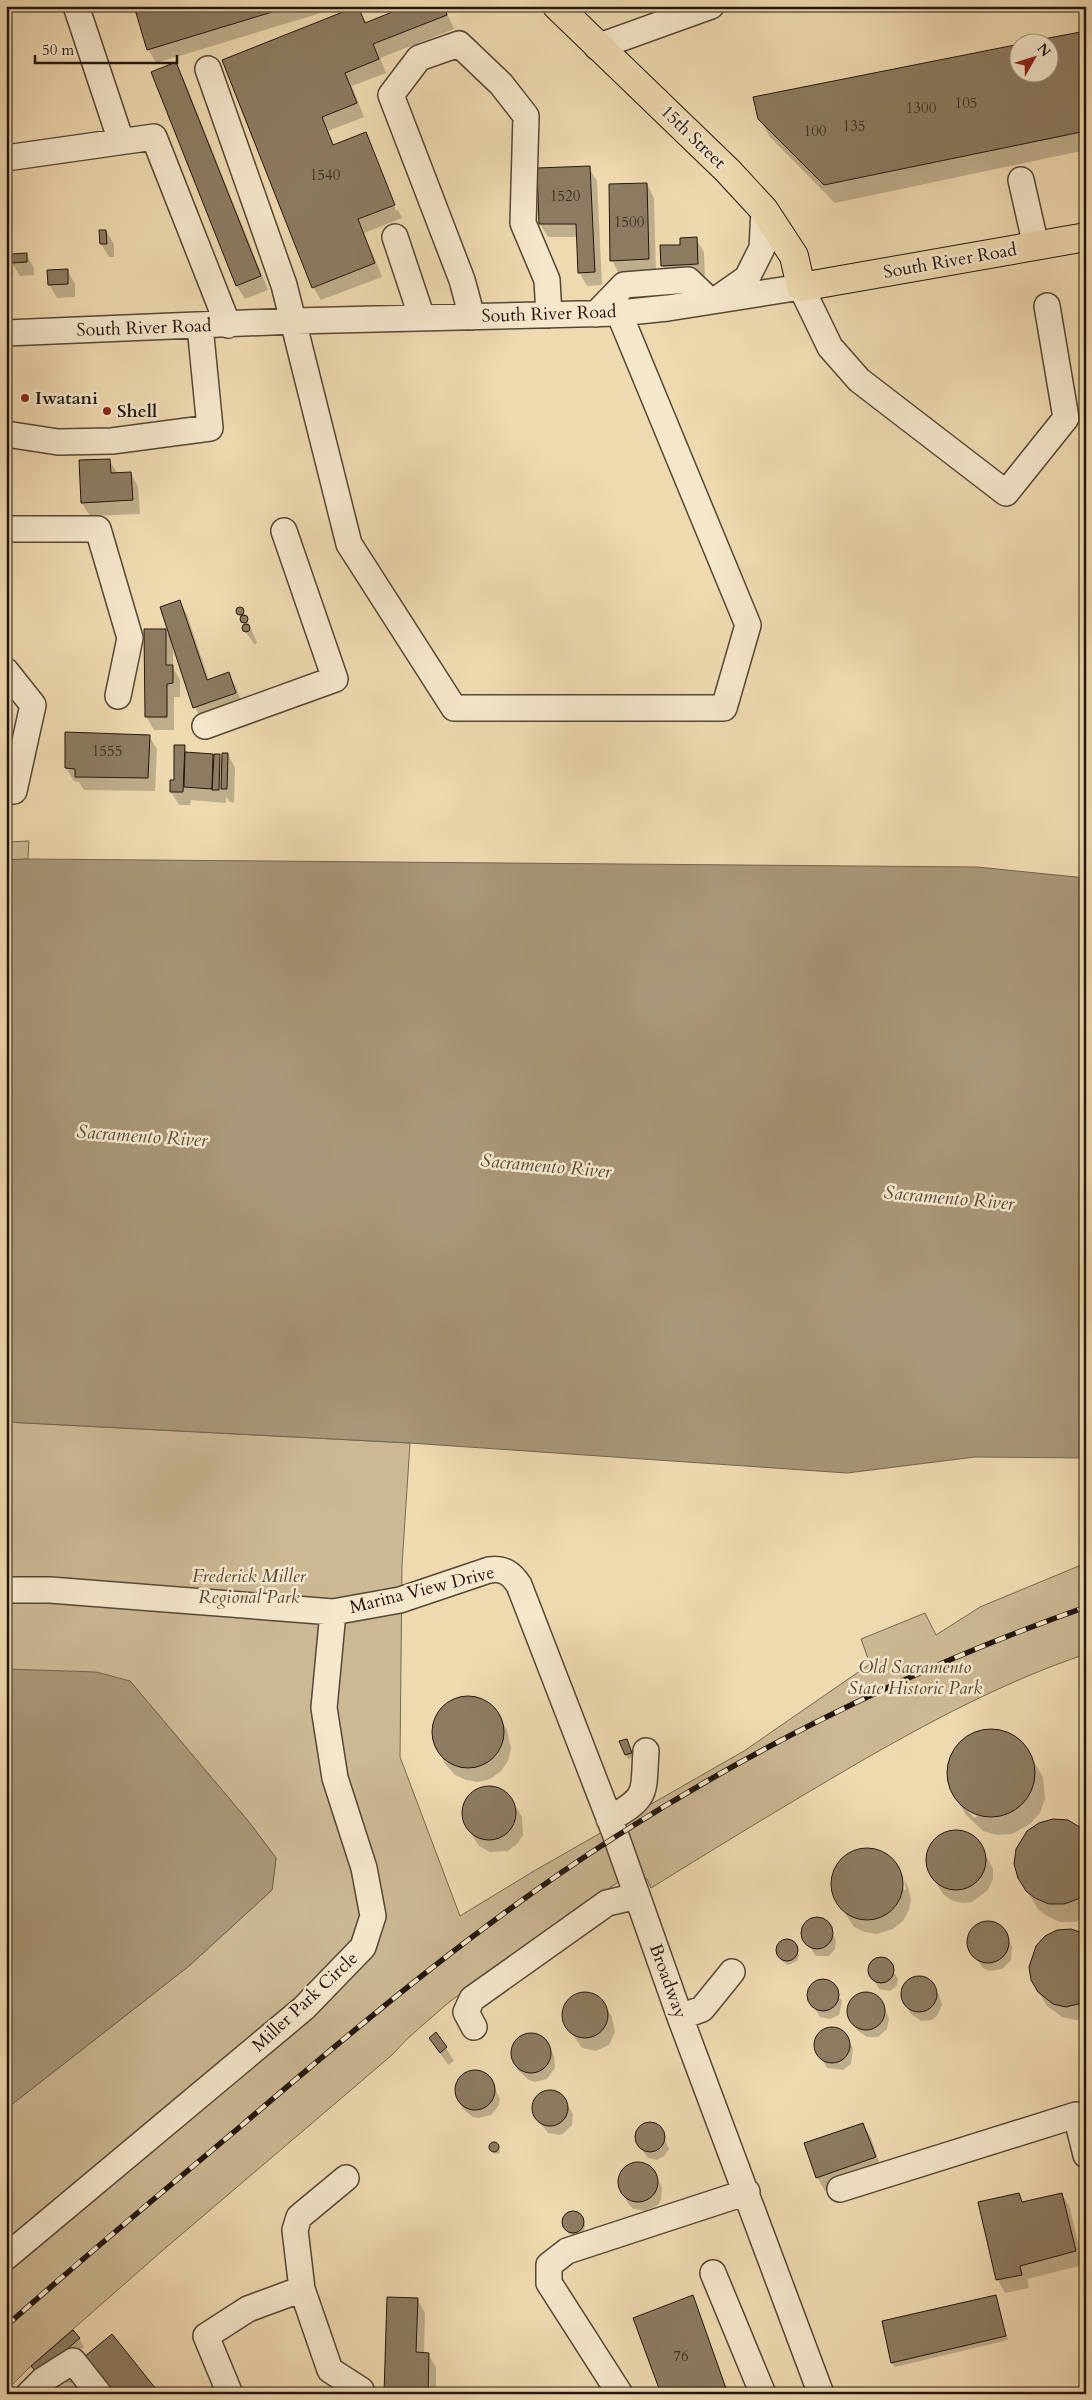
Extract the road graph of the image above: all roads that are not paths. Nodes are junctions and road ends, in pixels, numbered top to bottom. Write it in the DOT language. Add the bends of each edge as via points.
graph roads {
  1 [pos="76,6"];
  2 [pos="557,6"];
  3 [pos="711,6"];
  4 [pos="597,47"];
  5 [pos="208,69"];
  6 [pos="121,141"];
  7 [pos="6,158"];
  8 [pos="1022,180"];
  9 [pos="764,210"];
  10 [pos="395,237"];
  11 [pos="1086,237"];
  12 [pos="1036,246"];
  13 [pos="801,287"];
  14 [pos="713,301"];
  15 [pos="1047,306"];
  16 [pos="607,313"];
  17 [pos="549,315"];
  18 [pos="472,316"];
  19 [pos="422,318"];
  20 [pos="294,321"];
  21 [pos="228,325"];
  22 [pos="200,326"];
  23 [pos="6,333"];
  24 [pos="6,434"];
  25 [pos="6,529"];
  26 [pos="284,531"];
  27 [pos="6,671"];
  28 [pos="118,696"];
  29 [pos="205,726"];
  30 [pos="6,791"];
  31 [pos="508,1572"];
  32 [pos="6,1590"];
  33 [pos="333,1612"];
  34 [pos="646,1751"];
  35 [pos="609,1819"];
  36 [pos="637,1896"];
  37 [pos="732,1972"];
  38 [pos="680,2017"];
  39 [pos="474,2027"];
  40 [pos="1086,2155"];
  41 [pos="346,2178"];
  42 [pos="840,2189"];
  43 [pos="747,2192"];
  44 [pos="6,2257"];
  45 [pos="713,2273"];
  46 [pos="302,2289"];
  47 [pos="29,2394"];
  48 [pos="99,2394"];
  49 [pos="230,2394"];
  50 [pos="362,2394"];
  51 [pos="620,2394"];
  52 [pos="763,2394"];
  53 [pos="821,2394"];
  1 -- 6 [label="street"];
  2 -- 4 [label="main road, 15th Street"];
  3 -- 4 [label="street"];
  4 -- 9 [label="main road, 15th Street" via="728,171"];
  5 -- 20 [label="street"];
  6 -- 7 [label="street"];
  6 -- 21 [label="street" via="154,137"];
  8 -- 12 [label="street"];
  9 -- 13 [label="main road, 15th Street" via="794,256"];
  9 -- 14 [label="street" via="762,248 748,278"];
  10 -- 19 [label="street"];
  11 -- 12 [label="main road, South River Road"];
  12 -- 13 [label="main road, South River Road"];
  13 -- 14 [label="street, South River Road"];
  13 -- 15 [label="street" via="830,347 859,380 1006,493 1066,418"];
  14 -- 16 [label="street, South River Road"];
  16 -- 17 [label="street, South River Road"];
  16 -- 20 [label="street" via="748,625 724,708 454,708 349,544"];
  17 -- 18 [label="street, South River Road"];
  17 -- 18 [label="street" via="548,280 523,223 526,116 500,84 459,44 419,58 391,95 462,280"];
  18 -- 19 [label="street, South River Road"];
  19 -- 20 [label="street, South River Road"];
  20 -- 21 [label="street, South River Road"];
  21 -- 22 [label="street, South River Road"];
  22 -- 23 [label="street, South River Road"];
  22 -- 24 [label="street" via="210,428 112,441 58,442"];
  25 -- 28 [label="street" via="98,529 130,638"];
  26 -- 29 [label="street" via="335,680"];
  27 -- 30 [label="street" via="33,705 14,791"];
  31 -- 33 [label="street, Marina View Drive" via="489,1570 400,1600"];
  31 -- 35 [label="street, Broadway" via="519,1586"];
  32 -- 33 [label="street, Marina View Drive" via="50,1590"];
  33 -- 44 [label="street, Miller Park Circle" via="324,1708 335,1778 364,1868 372,1916 363,1947 304,2008"];
  34 -- 35 [label="street" via="640,1798 632,1807"];
  35 -- 36 [label="street, Broadway"];
  36 -- 38 [label="street, Broadway"];
  36 -- 39 [label="street" via="607,1903 472,1999 466,2012"];
  37 -- 38 [label="street" via="702,2009"];
  38 -- 43 [label="street, Broadway"];
  40 -- 42 [label="street" via="1076,2115"];
  41 -- 46 [label="street" via="299,2217 295,2230"];
  43 -- 51 [label="street" via="567,2251 549,2265 549,2283"];
  43 -- 53 [label="street, Broadway"];
  45 -- 52 [label="street"];
  46 -- 49 [label="street" via="248,2309 206,2336"];
  46 -- 50 [label="street" via="330,2370 361,2390"];
  47 -- 48 [label="street" via="43,2380 73,2361"];
}
